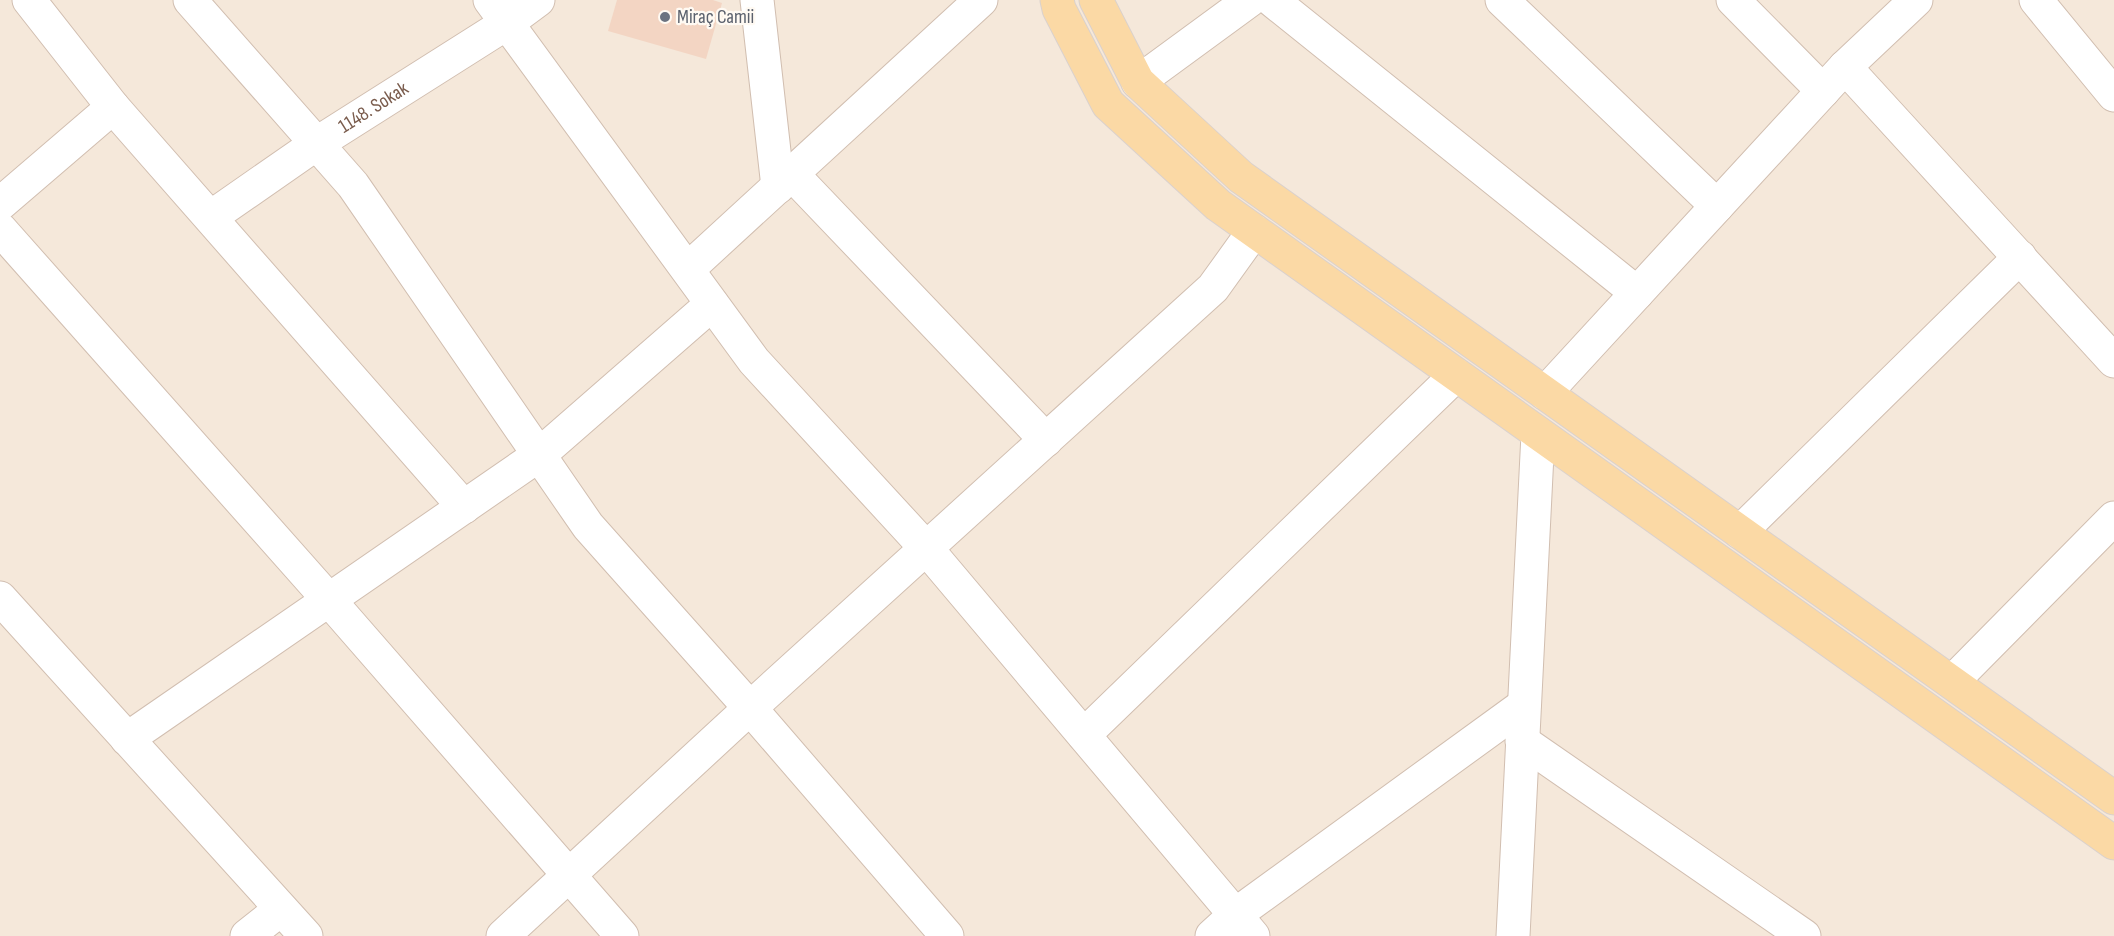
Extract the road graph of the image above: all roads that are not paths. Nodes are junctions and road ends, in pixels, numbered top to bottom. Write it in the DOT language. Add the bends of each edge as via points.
graph roads {
  1 [pos="29,0"];
  2 [pos="190,0"];
  3 [pos="538,0"];
  4 [pos="757,0"];
  5 [pos="981,0"];
  6 [pos="1057,0"];
  7 [pos="1096,0"];
  8 [pos="1250,0"];
  9 [pos="1272,0"];
  10 [pos="1502,0"];
  11 [pos="1733,0"];
  12 [pos="1916,0"];
  13 [pos="2036,0"];
  14 [pos="499,11"];
  15 [pos="1845,67"];
  16 [pos="1138,82"];
  17 [pos="1822,91"];
  18 [pos="2114,95"];
  19 [pos="113,106"];
  20 [pos="316,144"];
  21 [pos="785,181"];
  22 [pos="0,204"];
  23 [pos="1717,206"];
  24 [pos="211,217"];
  25 [pos="0,229"];
  26 [pos="1254,231"];
  27 [pos="2020,257"];
  28 [pos="688,270"];
  29 [pos="1637,292"];
  30 [pos="712,304"];
  31 [pos="2114,360"];
  32 [pos="1456,375"];
  33 [pos="1545,393"];
  34 [pos="1538,434"];
  35 [pos="1046,440"];
  36 [pos="538,454"];
  37 [pos="464,507"];
  38 [pos="2114,518"];
  39 [pos="1740,532"];
  40 [pos="926,548"];
  41 [pos="0,598"];
  42 [pos="329,600"];
  43 [pos="1952,682"];
  44 [pos="1524,705"];
  45 [pos="750,708"];
  46 [pos="1084,735"];
  47 [pos="127,739"];
  48 [pos="1522,741"];
  49 [pos="2114,798"];
  50 [pos="2114,843"];
  51 [pos="569,875"];
  52 [pos="281,909"];
  53 [pos="1233,929"];
  54 [pos="247,936"];
  55 [pos="306,936"];
  56 [pos="503,936"];
  57 [pos="622,936"];
  58 [pos="947,936"];
  59 [pos="1513,936"];
  60 [pos="1804,936"];
  1 -- 19 [label="street"];
  2 -- 20 [label="street"];
  3 -- 14 [label="street, 1148. Sokak"];
  4 -- 21 [label="street"];
  5 -- 21 [label="street"];
  6 -- 26 [label="main road" via="1108,105 1218,205"];
  7 -- 16 [label="main road"];
  8 -- 16 [label="street"];
  9 -- 29 [label="street"];
  10 -- 23 [label="street"];
  11 -- 17 [label="street"];
  12 -- 15 [label="street"];
  13 -- 18 [label="street"];
  14 -- 20 [label="street, 1148. Sokak"];
  14 -- 28 [label="street"];
  15 -- 17 [label="street"];
  15 -- 27 [label="street"];
  16 -- 33 [label="main road" via="1241,177"];
  17 -- 23 [label="street"];
  19 -- 22 [label="street"];
  19 -- 24 [label="street"];
  20 -- 24 [label="street, 1148. Sokak"];
  20 -- 36 [label="street" via="353,185"];
  21 -- 28 [label="street"];
  21 -- 35 [label="street"];
  23 -- 29 [label="street"];
  24 -- 37 [label="street"];
  25 -- 42 [label="street"];
  26 -- 32 [label="main road"];
  26 -- 35 [label="street" via="1213,288"];
  27 -- 31 [label="street"];
  27 -- 39 [label="street"];
  28 -- 30 [label="street"];
  29 -- 33 [label="street"];
  30 -- 36 [label="street"];
  30 -- 40 [label="street" via="754,362"];
  32 -- 34 [label="main road"];
  32 -- 46 [label="street"];
  33 -- 39 [label="main road"];
  34 -- 44 [label="street"];
  34 -- 50 [label="main road"];
  35 -- 40 [label="street"];
  36 -- 37 [label="street"];
  36 -- 45 [label="street" via="588,526"];
  37 -- 42 [label="street"];
  38 -- 43 [label="street"];
  39 -- 43 [label="main road"];
  40 -- 45 [label="street"];
  40 -- 46 [label="street"];
  41 -- 47 [label="street"];
  42 -- 47 [label="street"];
  42 -- 51 [label="street"];
  43 -- 49 [label="main road"];
  44 -- 48 [label="street"];
  44 -- 53 [label="street"];
  45 -- 51 [label="street"];
  45 -- 58 [label="street"];
  46 -- 53 [label="street"];
  47 -- 52 [label="street"];
  48 -- 59 [label="street"];
  48 -- 60 [label="street"];
  51 -- 56 [label="street"];
  51 -- 57 [label="street"];
  52 -- 54 [label="street"];
  52 -- 55 [label="street"];
}
